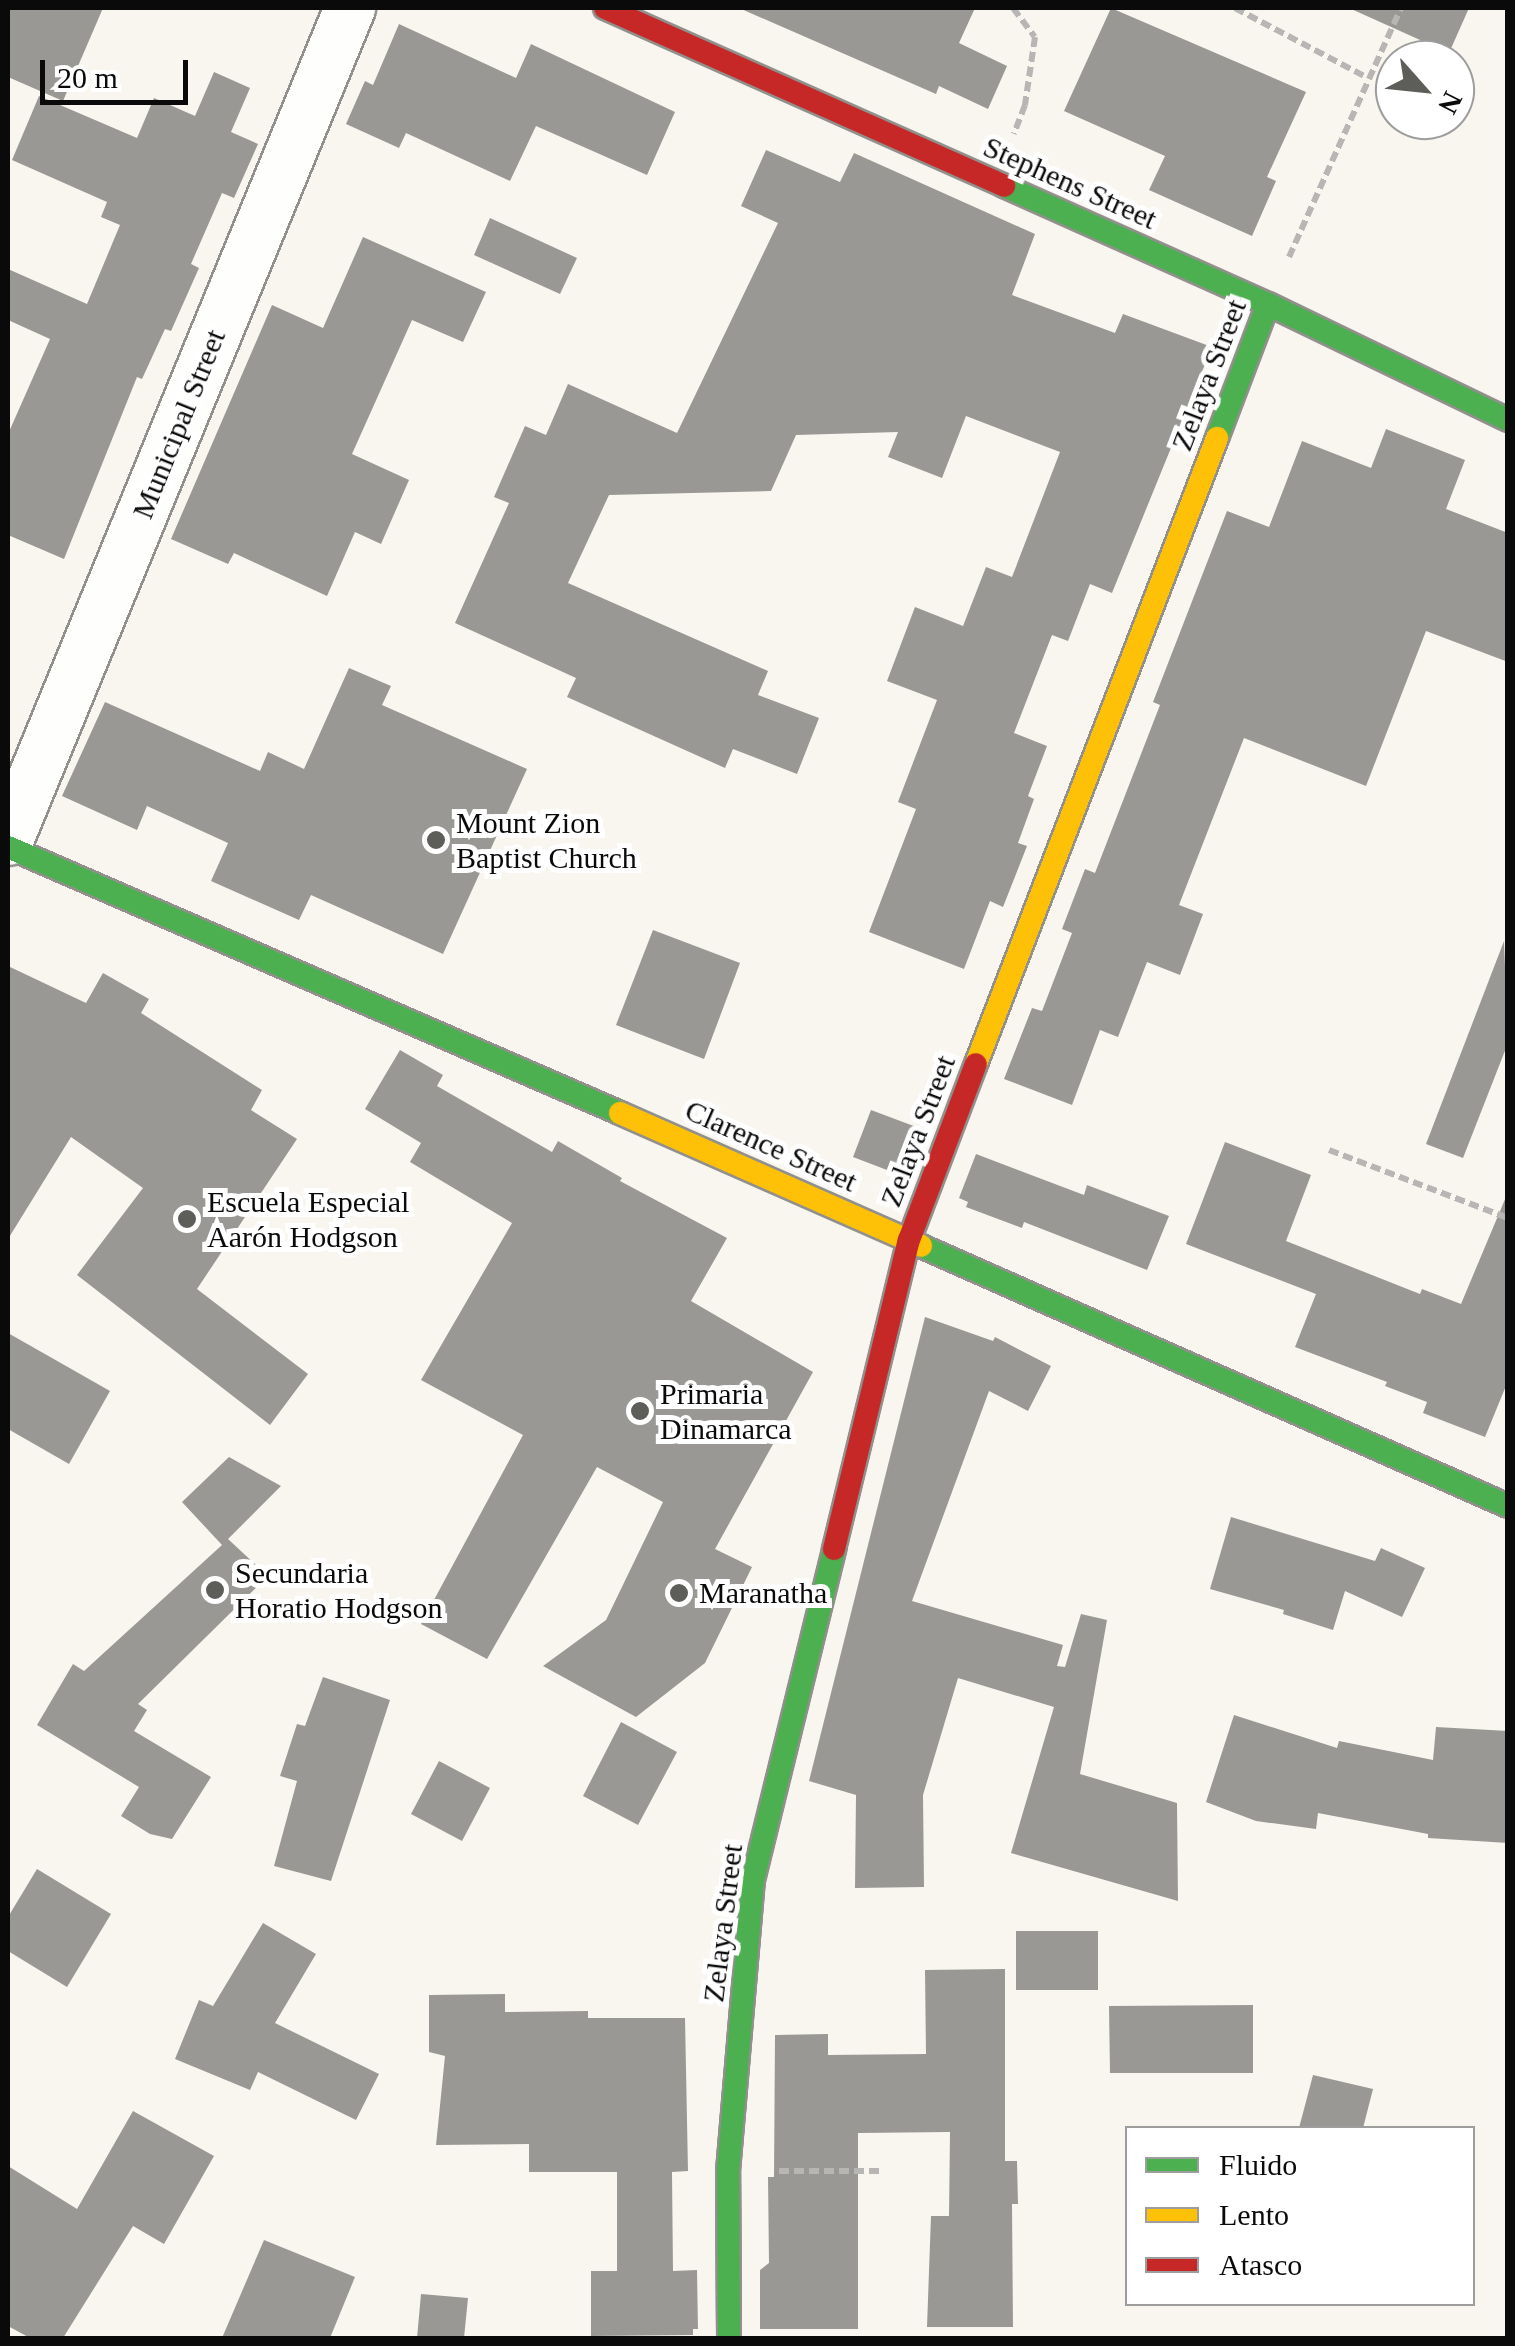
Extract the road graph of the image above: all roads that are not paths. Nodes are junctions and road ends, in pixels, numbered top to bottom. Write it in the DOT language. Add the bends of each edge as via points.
graph roads {
  1 [pos="350,8"];
  2 [pos="604,8"];
  3 [pos="1268,304"];
  4 [pos="1508,420"];
  5 [pos="8,843"];
  6 [pos="908,1240"];
  7 [pos="1505,1498"];
  8 [pos="728,2338"];
  1 -- 5 [label="street, Municipal Street"];
  2 -- 3 [label="street, Stephens Street"];
  3 -- 4 [label="street, Stephens Street"];
  3 -- 6 [label="street, Zelaya Street"];
  5 -- 6 [label="street, Clarence Street"];
  6 -- 7 [label="street, Clarence Street"];
  6 -- 8 [label="street, Zelaya Street" via="753,1880 728,2171"];
}
